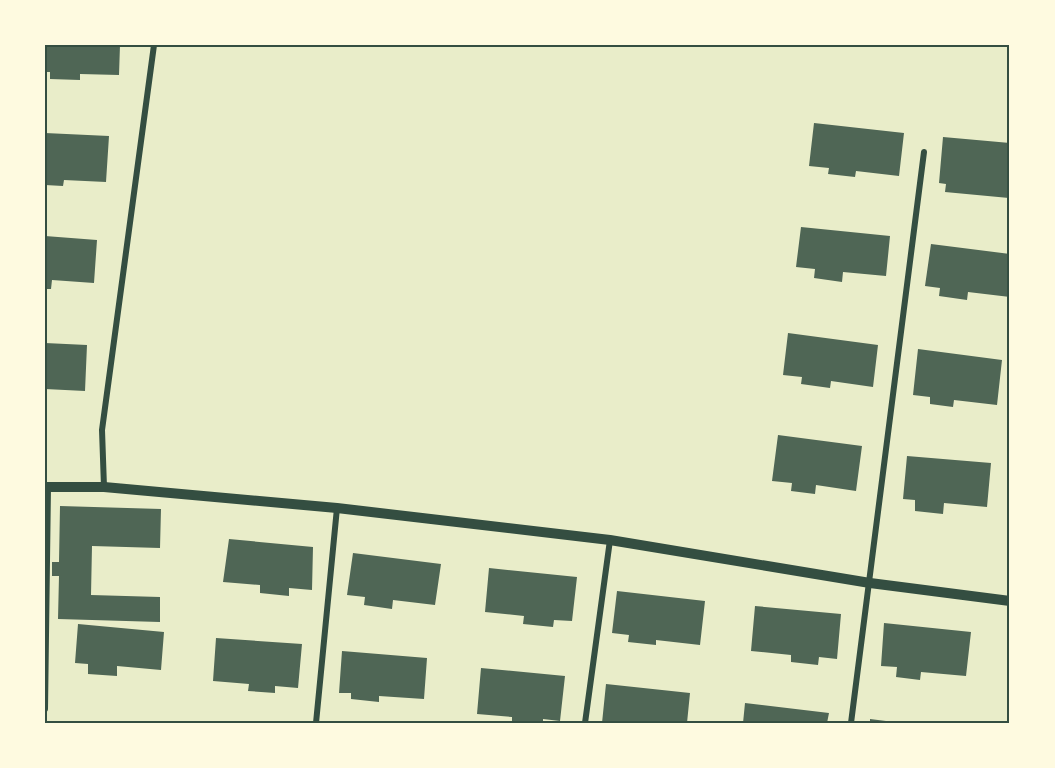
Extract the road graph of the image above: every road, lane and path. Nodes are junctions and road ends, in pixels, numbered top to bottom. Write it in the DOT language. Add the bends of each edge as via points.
graph roads {
  1 [pos="154,45"];
  2 [pos="924,152"];
  3 [pos="47,487"];
  4 [pos="104,487"];
  5 [pos="337,507"];
  6 [pos="610,540"];
  7 [pos="870,583"];
  8 [pos="1010,601"];
  9 [pos="45,709"];
  10 [pos="316,723"];
  11 [pos="585,723"];
  12 [pos="851,723"];
  1 -- 4 [label="street" via="102,430"];
  2 -- 7 [label="street"];
  3 -- 4 [label="street"];
  3 -- 9 [label="street"];
  4 -- 5 [label="street"];
  5 -- 6 [label="street"];
  5 -- 10 [label="street"];
  6 -- 7 [label="street"];
  6 -- 11 [label="street"];
  7 -- 8 [label="street"];
  7 -- 12 [label="street"];
}
